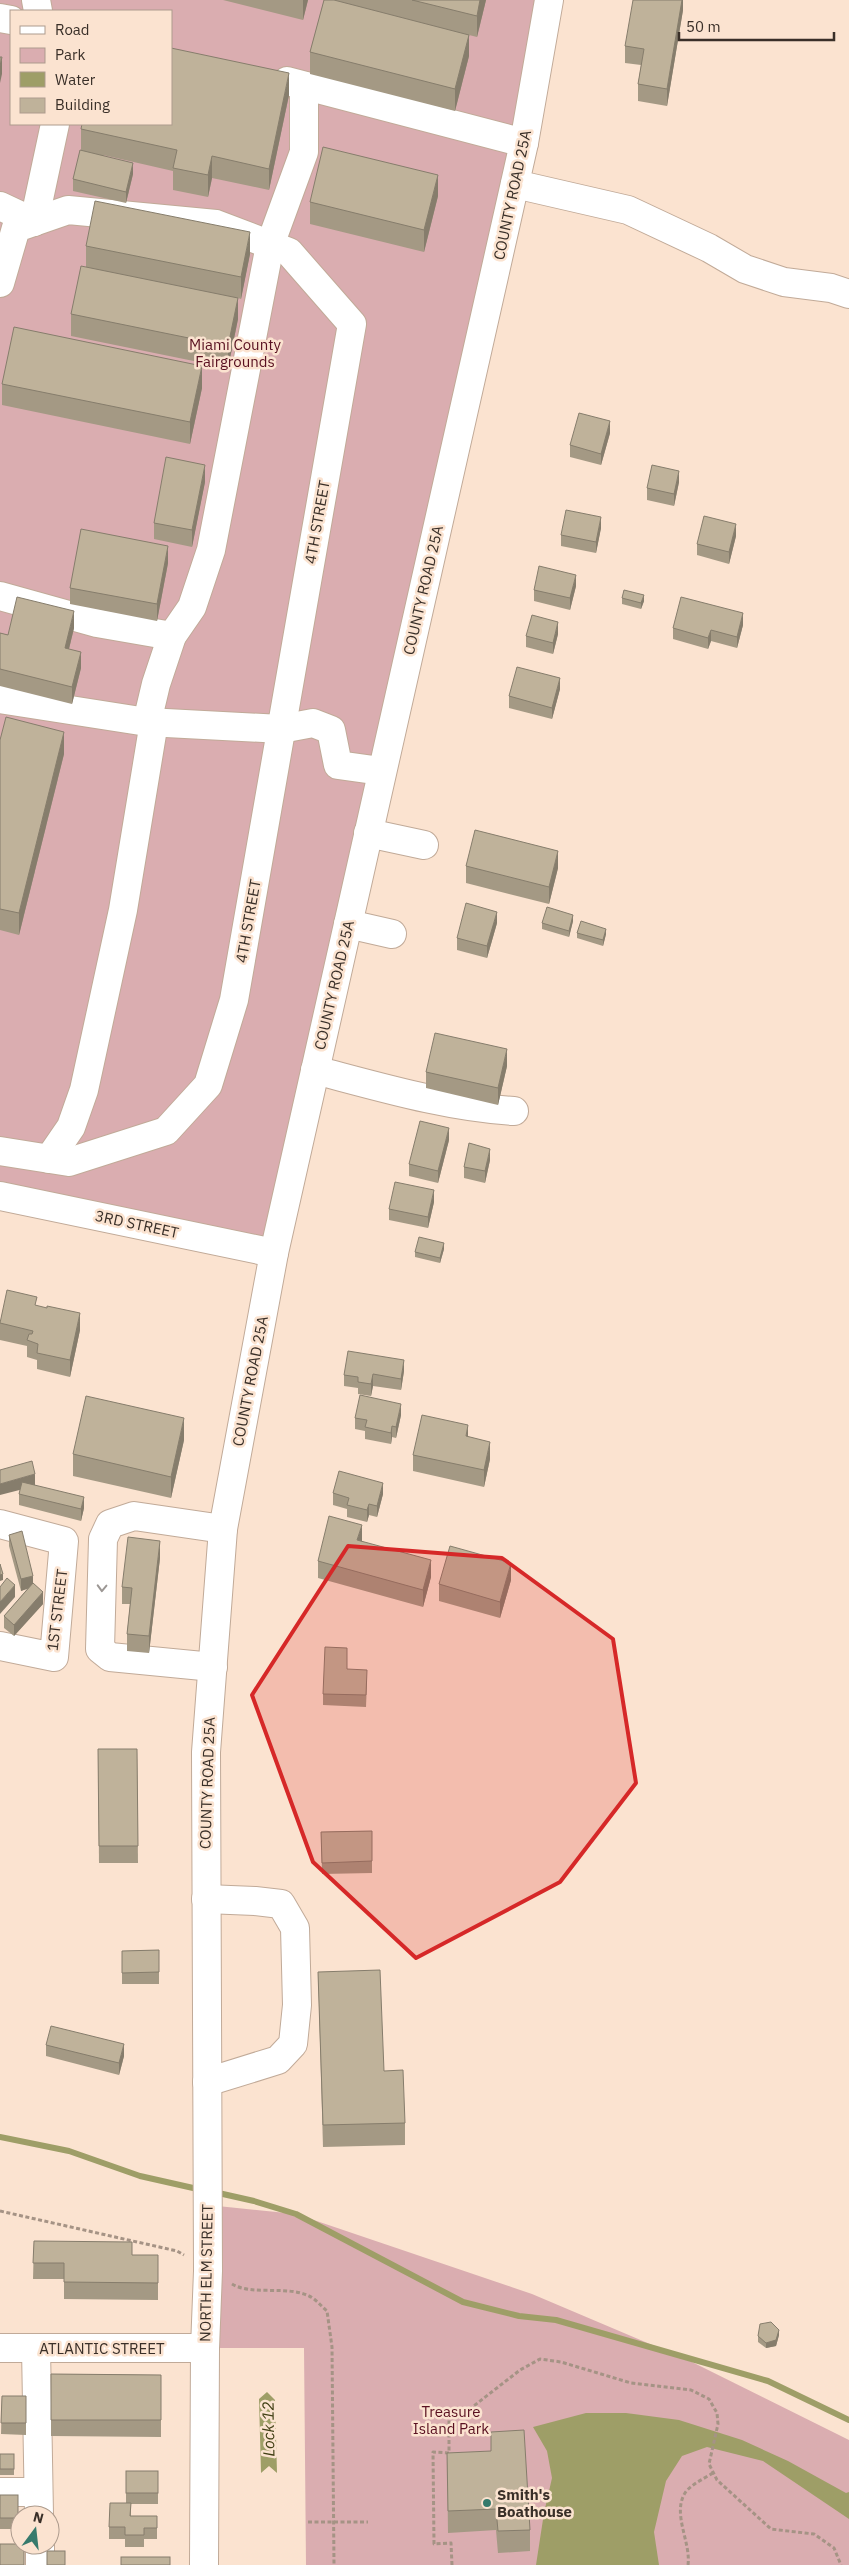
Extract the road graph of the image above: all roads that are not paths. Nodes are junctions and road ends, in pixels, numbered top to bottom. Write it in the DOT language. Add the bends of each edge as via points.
graph roads {
  1 [pos="549,0"];
  2 [pos="258,74"];
  3 [pos="304,86"];
  4 [pos="54,125"];
  5 [pos="524,143"];
  6 [pos="515,184"];
  7 [pos="0,206"];
  8 [pos="34,222"];
  9 [pos="270,245"];
  10 [pos="0,284"];
  11 [pos="849,294"];
  12 [pos="0,596"];
  13 [pos="172,636"];
  14 [pos="0,699"];
  15 [pos="151,722"];
  16 [pos="281,729"];
  17 [pos="381,771"];
  18 [pos="368,833"];
  19 [pos="424,845"];
  20 [pos="348,924"];
  21 [pos="392,934"];
  22 [pos="315,1070"];
  23 [pos="514,1111"];
  24 [pos="0,1151"];
  25 [pos="49,1159"];
  26 [pos="0,1196"];
  27 [pos="274,1253"];
  28 [pos="0,1524"];
  29 [pos="223,1528"];
  30 [pos="0,1646"];
  31 [pos="213,1667"];
  32 [pos="206,1899"];
  33 [pos="207,1981"];
  34 [pos="207,2082"];
  35 [pos="0,2348"];
  36 [pos="36,2348"];
  37 [pos="205,2348"];
  38 [pos="0,2492"];
  39 [pos="39,2503"];
  40 [pos="204,2565"];
  1 -- 5 [label="main road, COUNTY ROAD 25A"];
  2 -- 3 [label="main road"];
  3 -- 5 [label="main road"];
  3 -- 9 [label="main road" via="304,152"];
  4 -- 8 [label="main road"];
  5 -- 6 [label="main road, COUNTY ROAD 25A"];
  6 -- 11 [label="main road" via="628,210 709,248 745,269 784,282 831,288"];
  6 -- 17 [label="main road, COUNTY ROAD 25A"];
  7 -- 8 [label="main road"];
  8 -- 9 [label="main road, 4TH STREET" via="68,210 216,224"];
  8 -- 10 [label="main road, 4TH STREET" via="16,228"];
  9 -- 13 [label="main road" via="211,550 192,607"];
  9 -- 16 [label="main road, 4TH STREET" via="290,252 352,324"];
  12 -- 13 [label="main road" via="97,623"];
  13 -- 15 [label="main road" via="156,684"];
  14 -- 15 [label="main road"];
  15 -- 16 [label="main road"];
  15 -- 25 [label="main road" via="123,910 84,1090 71,1128"];
  16 -- 17 [label="main road" via="312,723 331,730 338,766"];
  16 -- 25 [label="main road, 4TH STREET" via="234,1000 208,1084 166,1131 69,1162"];
  17 -- 18 [label="main road, COUNTY ROAD 25A"];
  18 -- 19 [label="main road"];
  18 -- 20 [label="main road, COUNTY ROAD 25A"];
  20 -- 21 [label="main road"];
  20 -- 22 [label="main road, COUNTY ROAD 25A"];
  22 -- 23 [label="main road" via="439,1100"];
  22 -- 27 [label="main road, COUNTY ROAD 25A"];
  24 -- 25 [label="main road"];
  26 -- 27 [label="main road, 3RD STREET"];
  27 -- 29 [label="main road, COUNTY ROAD 25A"];
  28 -- 30 [label="main road, 1ST STREET" via="64,1541 54,1657"];
  29 -- 31 [label="main road, COUNTY ROAD 25A"];
  29 -- 31 [label="main road, one-way" via="134,1516 110,1524 103,1540 100,1649 110,1657"];
  31 -- 32 [label="main road, COUNTY ROAD 25A" via="206,1752"];
  32 -- 33 [label="main road, COUNTY ROAD 25A"];
  32 -- 34 [label="main road" via="281,1904 295,1928 297,2005 293,2044 278,2060"];
  33 -- 34 [label="main road, NORTH ELM STREET"];
  34 -- 37 [label="main road, NORTH ELM STREET"];
  35 -- 36 [label="main road, ATLANTIC STREET"];
  36 -- 37 [label="main road, ATLANTIC STREET"];
  36 -- 39 [label="main road"];
  37 -- 40 [label="main road, NORTH ELM STREET"];
  38 -- 39 [label="main road"];
}
